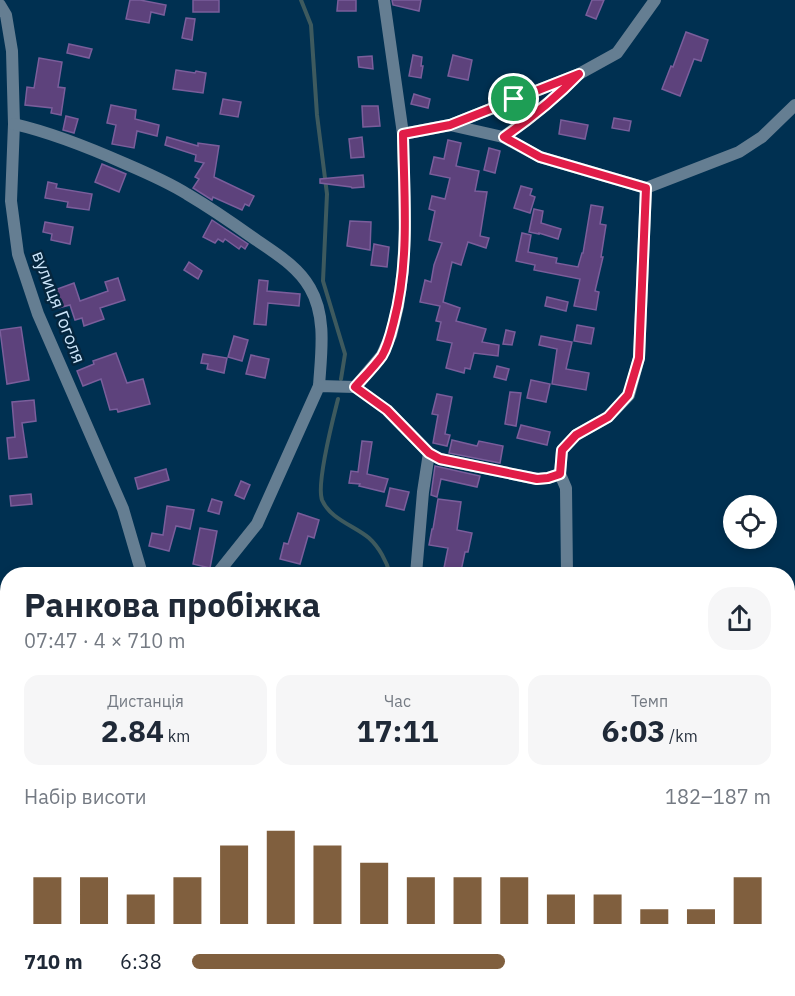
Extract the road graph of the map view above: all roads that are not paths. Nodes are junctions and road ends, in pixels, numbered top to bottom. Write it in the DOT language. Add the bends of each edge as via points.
graph roads {
  1 [pos="6,0"];
  2 [pos="384,0"];
  3 [pos="655,0"];
  4 [pos="3,10"];
  5 [pos="579,74"];
  6 [pos="795,105"];
  7 [pos="14,124"];
  8 [pos="450,125"];
  9 [pos="403,134"];
  10 [pos="504,137"];
  11 [pos="646,188"];
  12 [pos="5,200"];
  13 [pos="319,386"];
  14 [pos="355,387"];
  15 [pos="429,453"];
  16 [pos="560,474"];
  17 [pos="140,567"];
  18 [pos="223,567"];
  19 [pos="417,567"];
  20 [pos="567,567"];
  1 -- 4 [label="street, вулиця Гоголя"];
  2 -- 9 [label="street"];
  3 -- 5 [label="street" via="617,53"];
  4 -- 7 [label="street, вулиця Гоголя" via="12,51"];
  5 -- 8 [label="street"];
  5 -- 10 [label="street"];
  6 -- 11 [label="street" via="739,152"];
  7 -- 12 [label="street, вулиця Гоголя"];
  7 -- 13 [label="street" via="74,142 155,177 220,215 294,268 310,288 321,317"];
  8 -- 9 [label="street"];
  8 -- 10 [label="street"];
  9 -- 14 [label="street" via="405,229 398,306 382,355"];
  10 -- 11 [label="street" via="540,157"];
  11 -- 16 [label="street" via="639,358 628,395 608,417 576,435 562,450"];
  12 -- 17 [label="street, вулиця Гоголя" via="38,314 123,509"];
  13 -- 14 [label="street"];
  13 -- 18 [label="street" via="257,524"];
  14 -- 15 [label="street" via="387,410"];
  15 -- 16 [label="street" via="440,459 537,479"];
  15 -- 19 [label="street"];
  16 -- 20 [label="street" via="566,488"];
}
